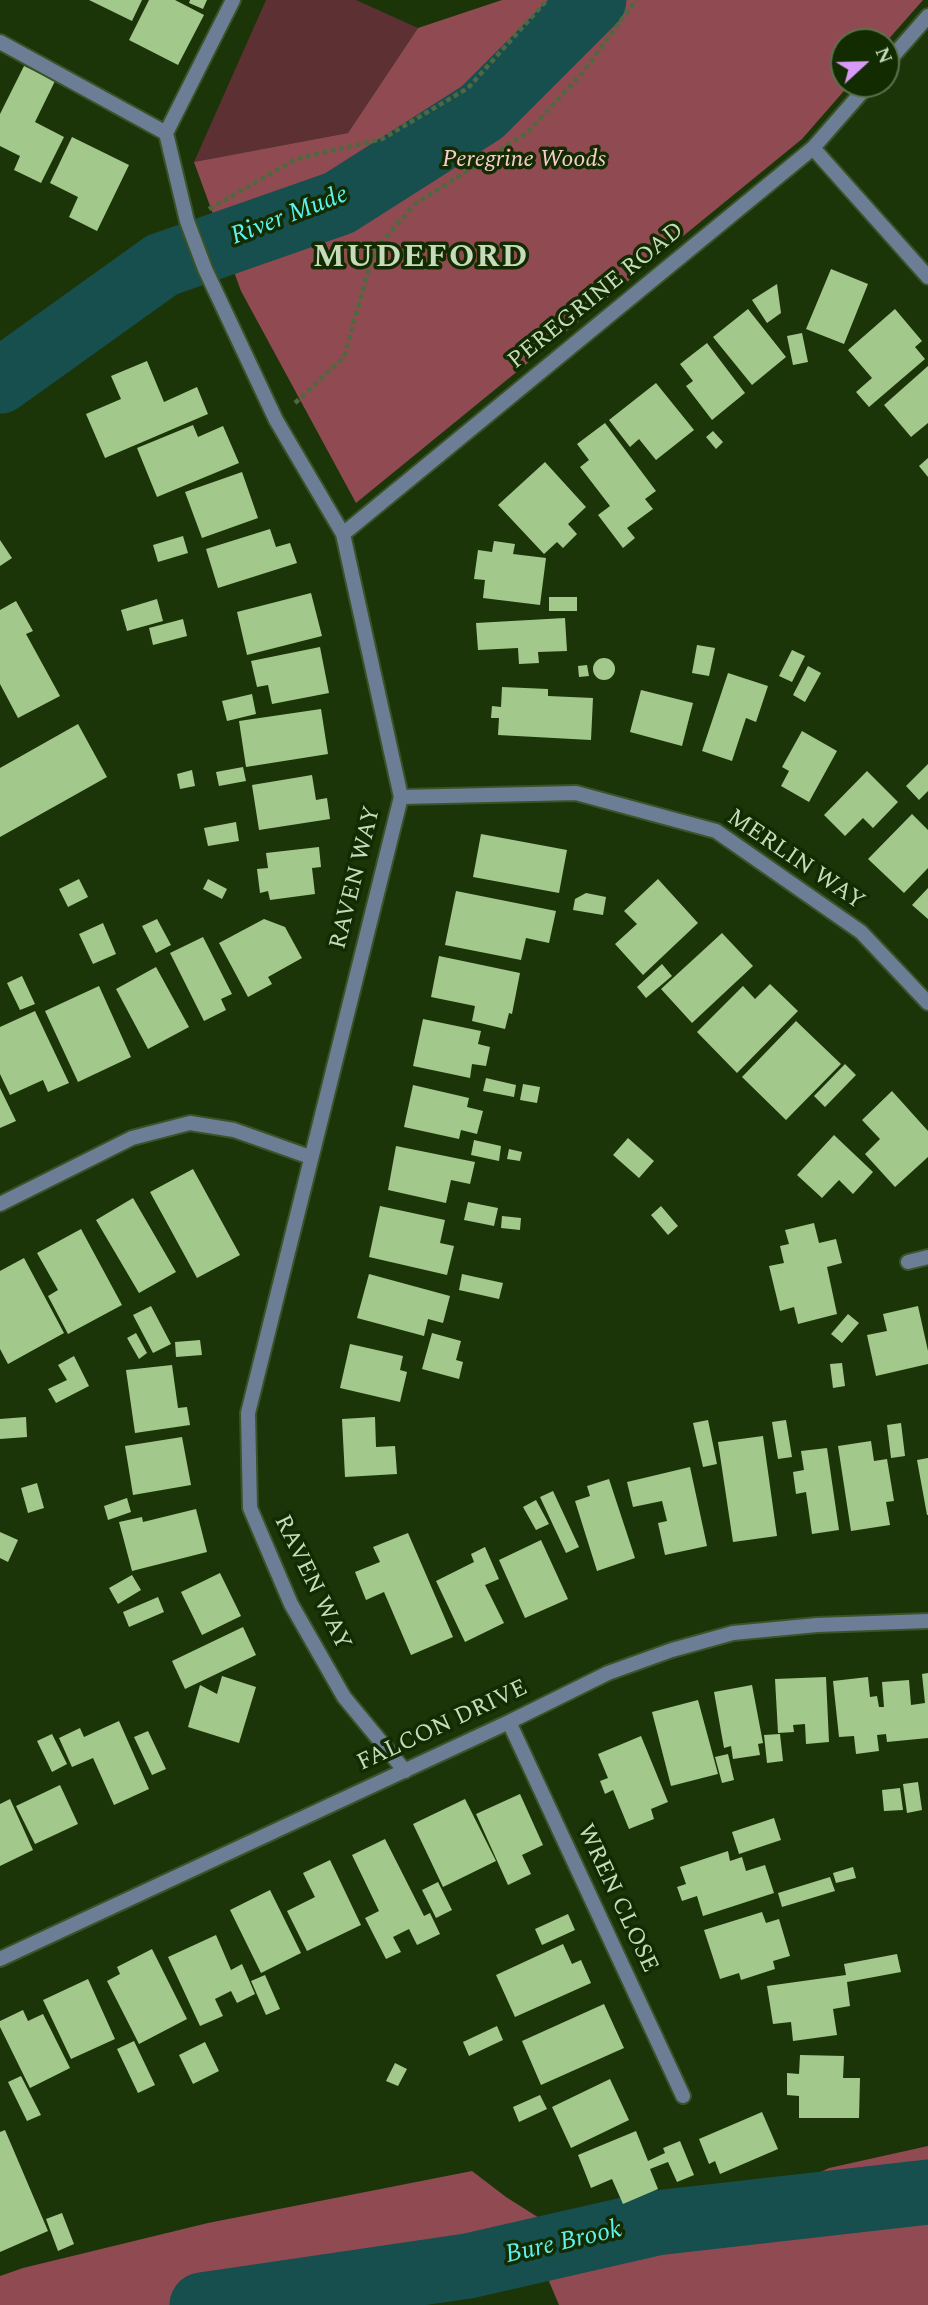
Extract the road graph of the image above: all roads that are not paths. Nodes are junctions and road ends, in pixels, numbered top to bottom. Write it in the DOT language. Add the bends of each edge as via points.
graph roads {
  1 [pos="233,0"];
  2 [pos="928,16"];
  3 [pos="0,42"];
  4 [pos="900,48"];
  5 [pos="857,98"];
  6 [pos="166,133"];
  7 [pos="813,148"];
  8 [pos="928,277"];
  9 [pos="343,534"];
  10 [pos="401,797"];
  11 [pos="928,1003"];
  12 [pos="310,1157"];
  13 [pos="0,1204"];
  14 [pos="928,1257"];
  15 [pos="908,1262"];
  16 [pos="928,1621"];
  17 [pos="509,1722"];
  18 [pos="405,1771"];
  19 [pos="0,1959"];
  20 [pos="682,2096"];
  1 -- 6 [label="street"];
  2 -- 4 [label="street"];
  3 -- 6 [label="street"];
  5 -- 7 [label="street, PEREGRINE ROAD"];
  6 -- 9 [label="street, RAVEN WAY" via="188,226 205,269 276,420"];
  7 -- 8 [label="street"];
  7 -- 9 [label="street, PEREGRINE ROAD"];
  9 -- 10 [label="street, RAVEN WAY"];
  10 -- 11 [label="street, MERLIN WAY" via="576,793 716,831 861,932"];
  10 -- 12 [label="street, RAVEN WAY"];
  12 -- 13 [label="street" via="234,1130 190,1123 132,1138"];
  12 -- 18 [label="street, RAVEN WAY" via="248,1413 250,1507 290,1604 344,1697"];
  14 -- 15 [label="street"];
  16 -- 17 [label="street, FALCON DRIVE" via="733,1633 608,1673"];
  17 -- 18 [label="street, FALCON DRIVE"];
  17 -- 20 [label="street, WREN CLOSE"];
  18 -- 19 [label="street, FALCON DRIVE"];
}
